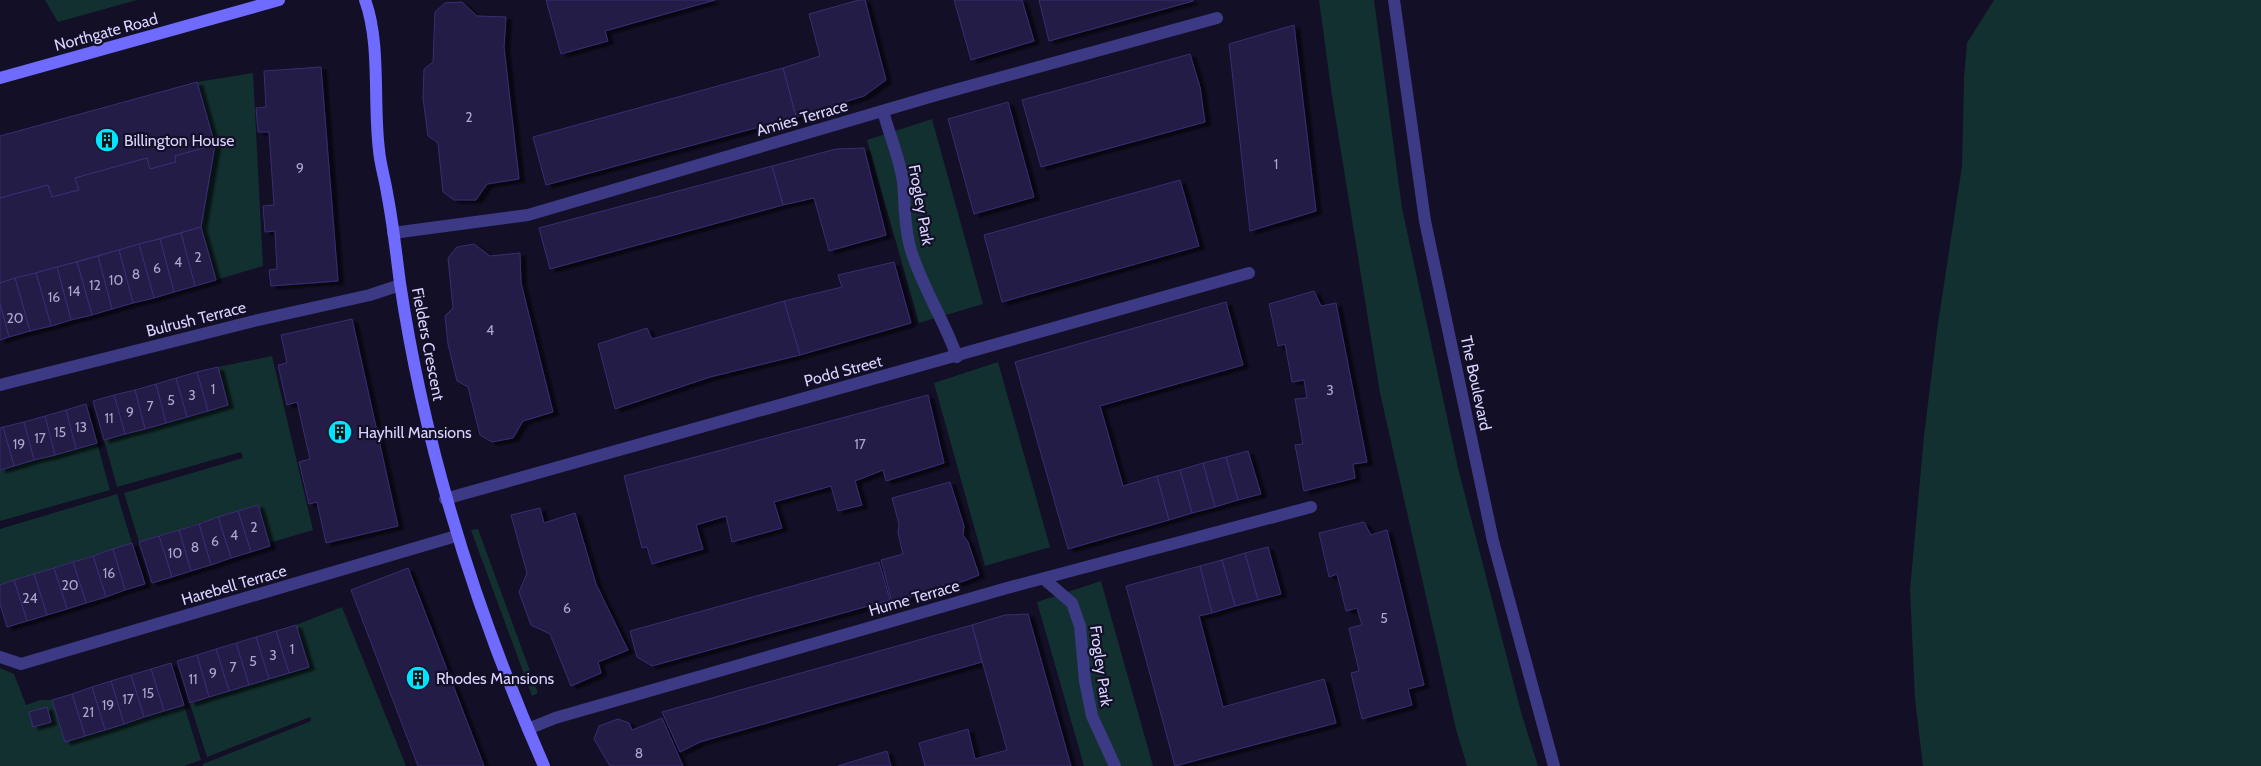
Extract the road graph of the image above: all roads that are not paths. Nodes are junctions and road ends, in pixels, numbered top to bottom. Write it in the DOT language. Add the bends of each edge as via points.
graph roads {
  1 [pos="279,0"];
  2 [pos="364,0"];
  3 [pos="1394,0"];
  4 [pos="1217,18"];
  5 [pos="0,78"];
  6 [pos="883,111"];
  7 [pos="393,233"];
  8 [pos="1249,273"];
  9 [pos="400,285"];
  10 [pos="957,357"];
  11 [pos="0,386"];
  12 [pos="445,499"];
  13 [pos="1310,507"];
  14 [pos="456,536"];
  15 [pos="1044,579"];
  16 [pos="0,657"];
  17 [pos="528,729"];
  18 [pos="544,766"];
  19 [pos="1115,766"];
  20 [pos="1554,766"];
  1 -- 5 [label="street, Northgate Road"];
  2 -- 7 [label="street, Fielders Crescent" via="370,13 379,151"];
  3 -- 20 [label="street, The Boulevard" via="1427,231 1493,541"];
  4 -- 6 [label="street, Amies Terrace"];
  6 -- 7 [label="street, Amies Terrace" via="528,215"];
  6 -- 10 [label="street, Frogley Park" via="902,181 910,247"];
  7 -- 9 [label="street, Fielders Crescent"];
  8 -- 10 [label="street, Podd Street"];
  9 -- 11 [label="street, Bulrush Terrace"];
  9 -- 12 [label="street, Fielders Crescent" via="418,390"];
  10 -- 12 [label="street, Podd Street"];
  12 -- 14 [label="street, Fielders Crescent"];
  13 -- 15 [label="street, Hume Terrace"];
  14 -- 16 [label="street, Harebell Terrace" via="21,664"];
  14 -- 17 [label="street, Fielders Crescent"];
  15 -- 17 [label="street, Hume Terrace" via="554,718"];
  15 -- 19 [label="street, Frogley Park" via="1072,603 1080,626 1092,716"];
  17 -- 18 [label="street, Fielders Crescent"];
}
